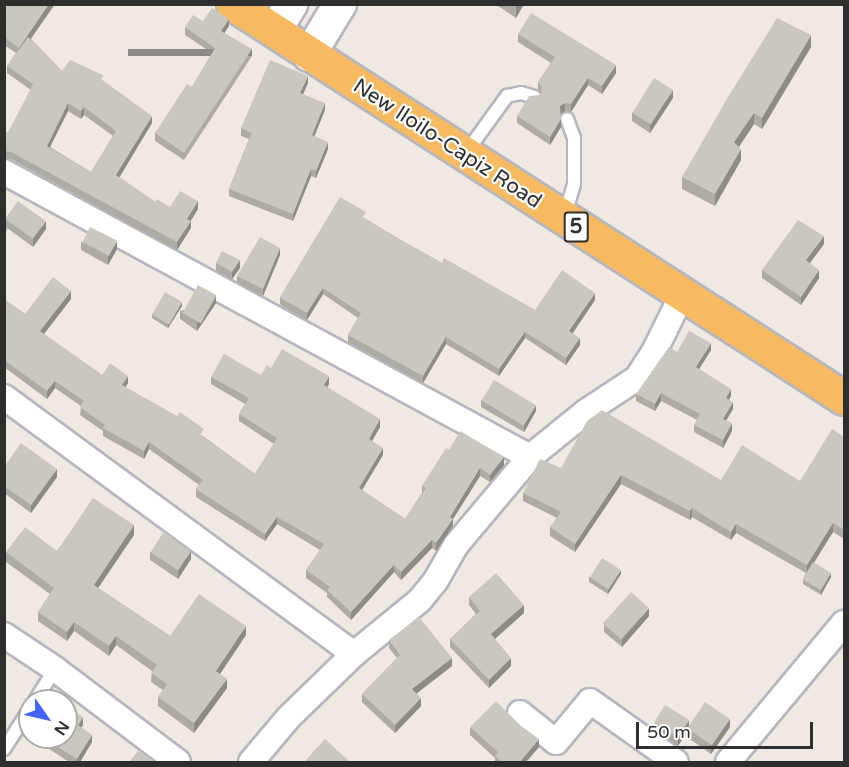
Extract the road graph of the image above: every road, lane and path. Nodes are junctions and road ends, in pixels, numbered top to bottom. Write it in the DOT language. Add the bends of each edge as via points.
graph roads {
  1 [pos="233,4"];
  2 [pos="340,4"];
  3 [pos="283,17"];
  4 [pos="309,55"];
  5 [pos="534,97"];
  6 [pos="567,119"];
  7 [pos="465,155"];
  8 [pos="4,172"];
  9 [pos="564,219"];
  10 [pos="682,295"];
  11 [pos="4,397"];
  12 [pos="844,398"];
  13 [pos="530,457"];
  14 [pos="844,623"];
  15 [pos="4,635"];
  16 [pos="354,654"];
  17 [pos="55,669"];
  18 [pos="42,689"];
  19 [pos="520,713"];
  20 [pos="18,727"];
  21 [pos="4,749"];
  22 [pos="178,762"];
  23 [pos="251,762"];
  24 [pos="676,762"];
  25 [pos="728,762"];
  1 -- 3 [label="highway, New Iloilo-Capiz Road / 5"];
  2 -- 4 [label="street"];
  3 -- 4 [label="highway, New Iloilo-Capiz Road / 5"];
  4 -- 7 [label="highway, New Iloilo-Capiz Road / 5"];
  5 -- 7 [label="lane" via="521,93 507,96"];
  6 -- 9 [label="lane" via="574,138 574,184"];
  7 -- 9 [label="highway, New Iloilo-Capiz Road / 5"];
  8 -- 13 [label="street"];
  9 -- 10 [label="highway, New Iloilo-Capiz Road / 5"];
  10 -- 12 [label="highway, New Iloilo-Capiz Road / 5"];
  10 -- 13 [label="street" via="637,378 587,411"];
  11 -- 16 [label="street"];
  13 -- 16 [label="street" via="456,545 420,600"];
  14 -- 25 [label="street"];
  15 -- 17 [label="street"];
  16 -- 23 [label="street" via="288,718"];
  17 -- 18 [label="lane"];
  17 -- 22 [label="street"];
  19 -- 24 [label="street" via="556,742 590,701"];
  20 -- 21 [label="lane"];
}
